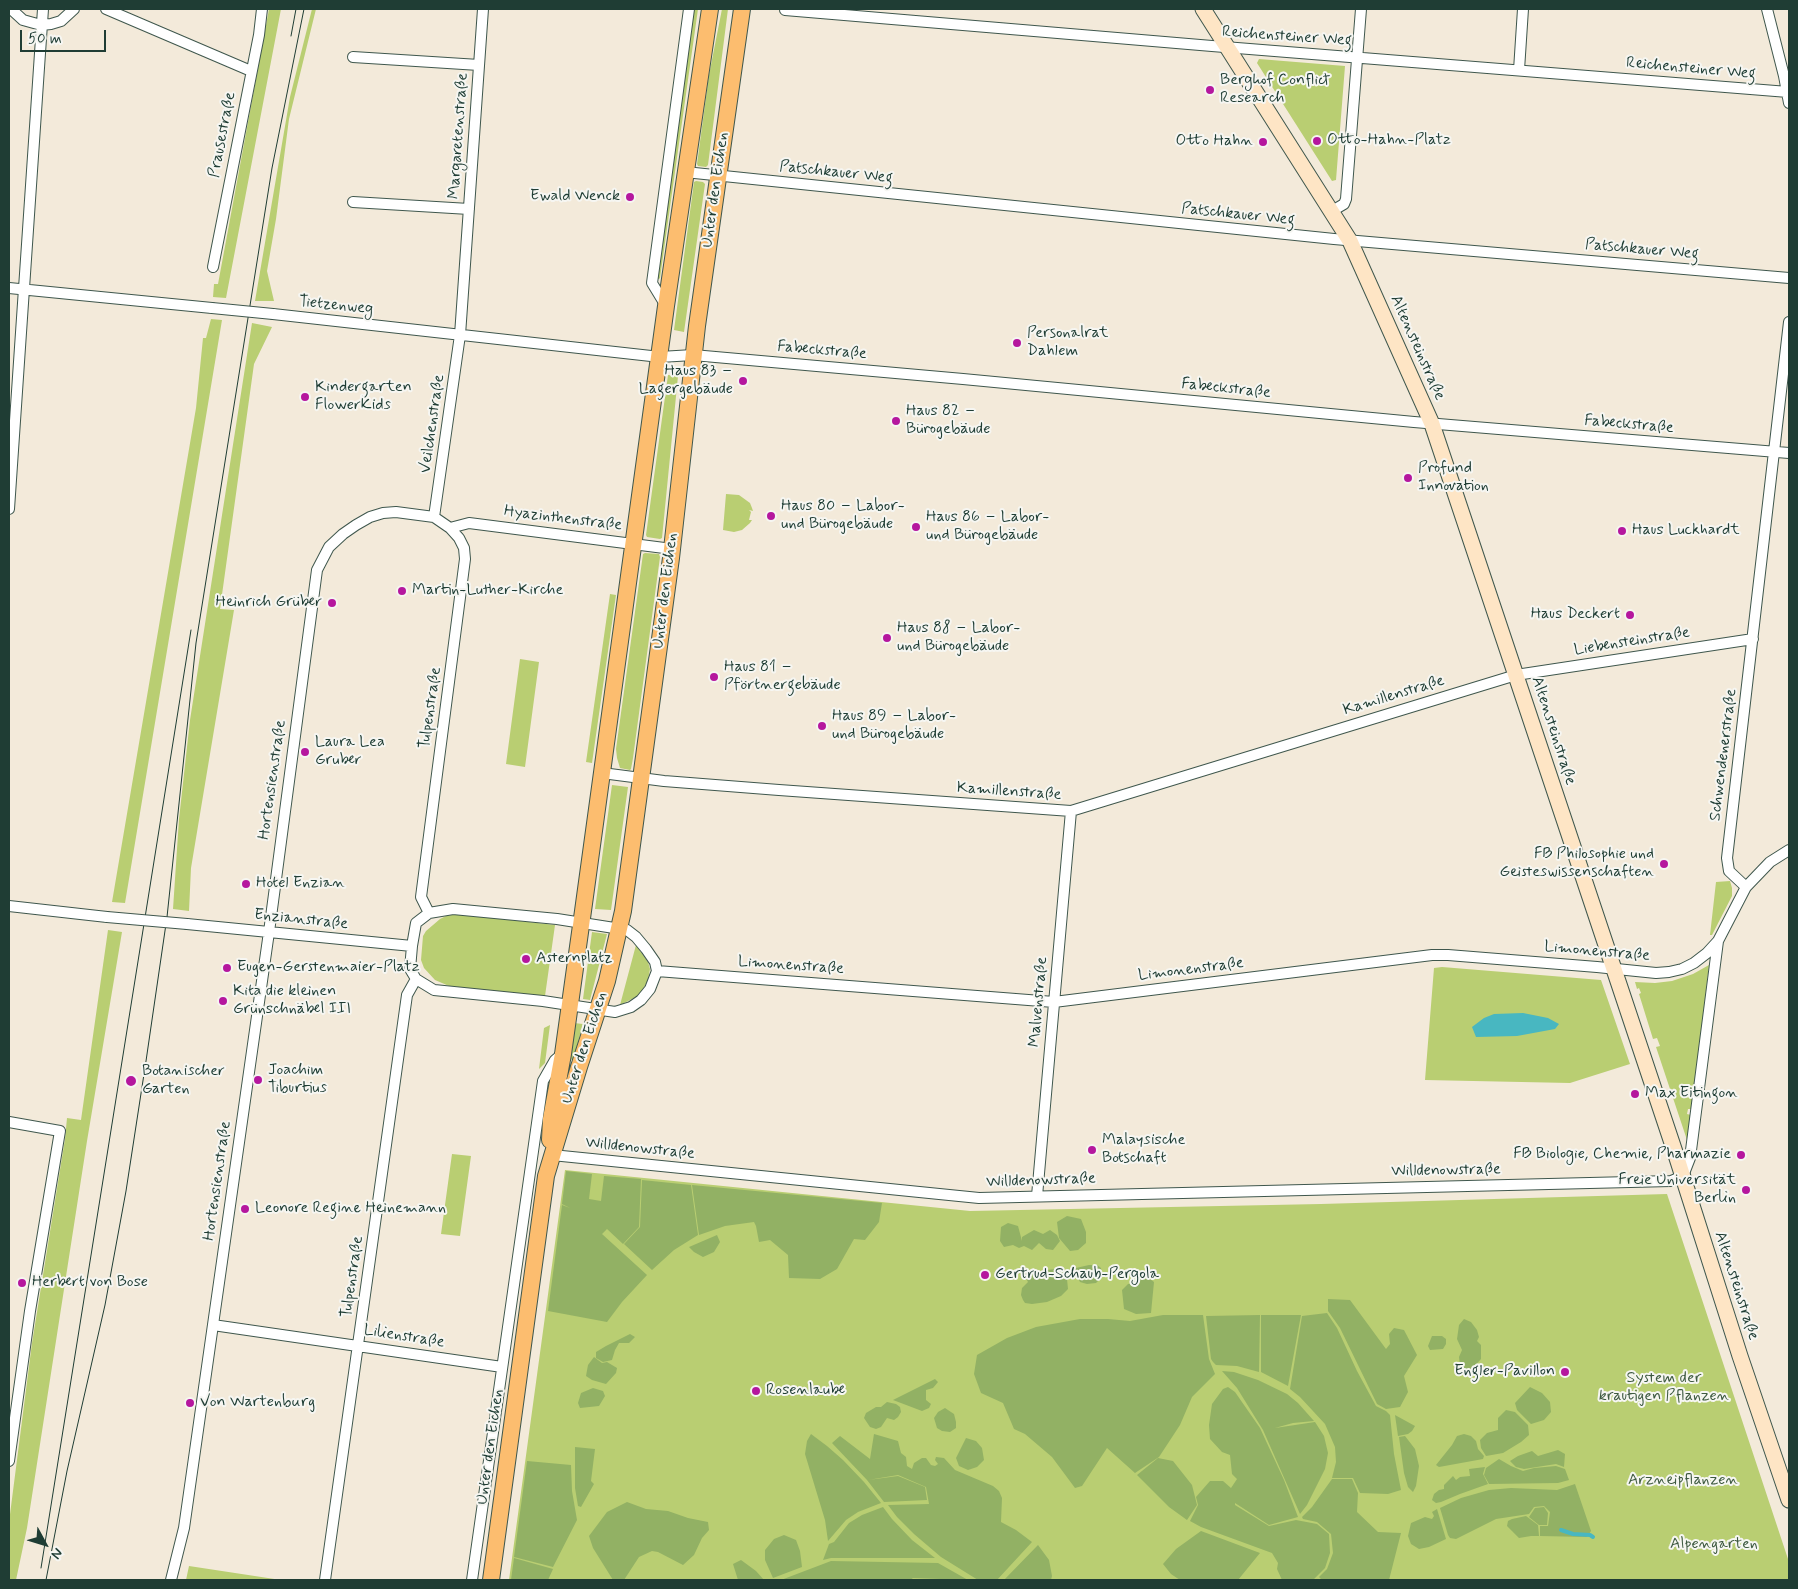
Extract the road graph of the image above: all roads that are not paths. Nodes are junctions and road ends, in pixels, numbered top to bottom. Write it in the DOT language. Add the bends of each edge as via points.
graph roads {
  1 [pos="11,9"];
  2 [pos="43,9"];
  3 [pos="74,9"];
  4 [pos="106,9"];
  5 [pos="262,9"];
  6 [pos="483,9"];
  7 [pos="689,9"];
  8 [pos="710,9"];
  9 [pos="742,9"];
  10 [pos="1203,9"];
  11 [pos="1361,9"];
  12 [pos="1523,9"];
  13 [pos="1768,9"];
  14 [pos="785,10"];
  15 [pos="41,25"];
  16 [pos="1227,47"];
  17 [pos="353,57"];
  18 [pos="1356,57"];
  19 [pos="479,65"];
  20 [pos="1518,70"];
  21 [pos="251,71"];
  22 [pos="1788,92"];
  23 [pos="1789,103"];
  24 [pos="685,172"];
  25 [pos="717,176"];
  26 [pos="353,202"];
  27 [pos="469,209"];
  28 [pos="1332,211"];
  29 [pos="1350,241"];
  30 [pos="213,267"];
  31 [pos="1789,278"];
  32 [pos="9,288"];
  33 [pos="24,289"];
  34 [pos="666,306"];
  35 [pos="1789,322"];
  36 [pos="460,335"];
  37 [pos="693,355"];
  38 [pos="660,357"];
  39 [pos="1432,424"];
  40 [pos="1773,452"];
  41 [pos="1789,453"];
  42 [pos="9,509"];
  43 [pos="434,517"];
  44 [pos="450,528"];
  45 [pos="634,544"];
  46 [pos="672,549"];
  47 [pos="1753,639"];
  48 [pos="1516,675"];
  49 [pos="602,773"];
  50 [pos="642,778"];
  51 [pos="1071,811"];
  52 [pos="1789,850"];
  53 [pos="1746,887"];
  54 [pos="9,906"];
  55 [pos="429,913"];
  56 [pos="582,922"];
  57 [pos="619,928"];
  58 [pos="269,932"];
  59 [pos="1718,941"];
  60 [pos="412,946"];
  61 [pos="1613,969"];
  62 [pos="657,972"];
  63 [pos="416,979"];
  64 [pos="1054,1002"];
  65 [pos="569,1006"];
  66 [pos="597,1010"];
  67 [pos="563,1054"];
  68 [pos="9,1122"];
  69 [pos="550,1160"];
  70 [pos="1683,1176"];
  71 [pos="1037,1196"];
  72 [pos="213,1325"];
  73 [pos="359,1345"];
  74 [pos="502,1367"];
  75 [pos="9,1461"];
  76 [pos="1789,1500"];
  77 [pos="171,1580"];
  78 [pos="325,1580"];
  79 [pos="472,1580"];
  80 [pos="491,1580"];
  1 -- 15 [label="street" via="23,20"];
  2 -- 15 [label="street"];
  3 -- 15 [label="street" via="61,21"];
  4 -- 21 [label="street"];
  5 -- 21 [label="street, Prausestraße"];
  6 -- 19 [label="street, Margaretenstraße"];
  7 -- 34 [label="street" via="652,283"];
  8 -- 24 [label="main road, Unter den Eichen"];
  9 -- 25 [label="main road, Unter den Eichen"];
  10 -- 16 [label="main road, Altensteinstraße"];
  11 -- 18 [label="street"];
  12 -- 20 [label="street"];
  13 -- 22 [label="street"];
  14 -- 16 [label="street, Reichensteiner Weg"];
  15 -- 33 [label="street"];
  16 -- 18 [label="street, Reichensteiner Weg"];
  16 -- 28 [label="main road, Altensteinstraße"];
  17 -- 19 [label="street, Margaretenstraße"];
  18 -- 20 [label="street, Reichensteiner Weg"];
  18 -- 28 [label="street" via="1346,199"];
  19 -- 27 [label="street, Margaretenstraße"];
  20 -- 22 [label="street, Reichensteiner Weg"];
  21 -- 30 [label="street, Prausestraße"];
  22 -- 23 [label="street"];
  24 -- 25 [label="street, Patschkauer Weg"];
  24 -- 34 [label="main road, Unter den Eichen"];
  25 -- 29 [label="street, Patschkauer Weg"];
  25 -- 37 [label="main road, Unter den Eichen"];
  26 -- 27 [label="street, Margaretenstraße"];
  27 -- 36 [label="street, Margaretenstraße"];
  28 -- 29 [label="main road, Altensteinstraße"];
  29 -- 31 [label="street, Patschkauer Weg"];
  29 -- 39 [label="main road, Altensteinstraße"];
  32 -- 33 [label="street, Tietzenweg"];
  33 -- 36 [label="street, Tietzenweg, bridge"];
  33 -- 42 [label="street"];
  34 -- 38 [label="main road, Unter den Eichen"];
  35 -- 40 [label="street, Schwendenerstraße"];
  36 -- 38 [label="street, Tietzenweg"];
  36 -- 43 [label="street, Veilchenstraße"];
  37 -- 38 [label="street, Fabeckstraße"];
  37 -- 39 [label="street, Fabeckstraße"];
  37 -- 46 [label="main road, Unter den Eichen"];
  38 -- 45 [label="main road, Unter den Eichen"];
  39 -- 40 [label="street, Fabeckstraße"];
  39 -- 48 [label="main road, Altensteinstraße"];
  40 -- 41 [label="street, Fabeckstraße"];
  40 -- 47 [label="street, Schwendenerstraße"];
  43 -- 44 [label="street, Tulpenstraße"];
  43 -- 58 [label="street, Hortensienstraße" via="396,512 370,517 329,547 317,570"];
  44 -- 45 [label="street, Hyazinthenstraße" via="469,523"];
  44 -- 55 [label="street, Tulpenstraße" via="464,548 465,559 422,897"];
  45 -- 46 [label="street, Hyazinthenstraße"];
  45 -- 49 [label="main road, Unter den Eichen"];
  46 -- 50 [label="main road, Unter den Eichen"];
  47 -- 48 [label="street, Liebensteinstraße"];
  47 -- 53 [label="street, Schwendenerstraße" via="1727,858 1729,871"];
  48 -- 51 [label="street, Kamillenstraße"];
  48 -- 61 [label="main road, Altensteinstraße"];
  49 -- 50 [label="street, Kamillenstraße"];
  49 -- 56 [label="main road, Unter den Eichen"];
  50 -- 51 [label="street, Kamillenstraße"];
  50 -- 57 [label="main road, Unter den Eichen"];
  51 -- 64 [label="street, Malvenstraße"];
  52 -- 53 [label="street" via="1770,862"];
  53 -- 59 [label="street"];
  54 -- 58 [label="street, Enzianstraße, bridge"];
  55 -- 56 [label="street" via="453,909"];
  55 -- 60 [label="street" via="416,923"];
  56 -- 57 [label="street"];
  56 -- 65 [label="main road, Unter den Eichen"];
  57 -- 62 [label="street" via="636,937 655,962"];
  57 -- 66 [label="main road, Unter den Eichen"];
  58 -- 60 [label="street, Enzianstraße"];
  58 -- 72 [label="street, Hortensienstraße"];
  59 -- 61 [label="street, Limonenstraße" via="1703,957 1676,971 1656,973"];
  59 -- 70 [label="street" via="1691,1152"];
  60 -- 63 [label="street" via="410,969"];
  61 -- 64 [label="street, Limonenstraße" via="1432,955"];
  61 -- 70 [label="main road, Altensteinstraße"];
  62 -- 64 [label="street, Limonenstraße"];
  62 -- 66 [label="street" via="650,989 636,1004 615,1012"];
  63 -- 65 [label="street" via="434,990"];
  63 -- 73 [label="street, Tulpenstraße" via="407,995"];
  64 -- 71 [label="street, Malvenstraße"];
  65 -- 66 [label="street"];
  65 -- 67 [label="main road, Unter den Eichen"];
  66 -- 69 [label="main road, Unter den Eichen"];
  67 -- 69 [label="main road, Unter den Eichen" via="551,1118"];
  67 -- 74 [label="street, Unter den Eichen" via="554,1060 543,1082"];
  68 -- 75 [label="street" via="60,1131"];
  69 -- 71 [label="street, Willdenowstraße" via="980,1198"];
  69 -- 80 [label="main road, Unter den Eichen"];
  70 -- 71 [label="street, Willdenowstraße" via="1671,1181"];
  70 -- 76 [label="main road, Altensteinstraße"];
  72 -- 73 [label="street, Lilienstraße"];
  72 -- 77 [label="street, Hortensienstraße" via="184,1528"];
  73 -- 74 [label="street, Lilienstraße"];
  73 -- 78 [label="street, Tulpenstraße"];
  74 -- 79 [label="street, Unter den Eichen"];
}
